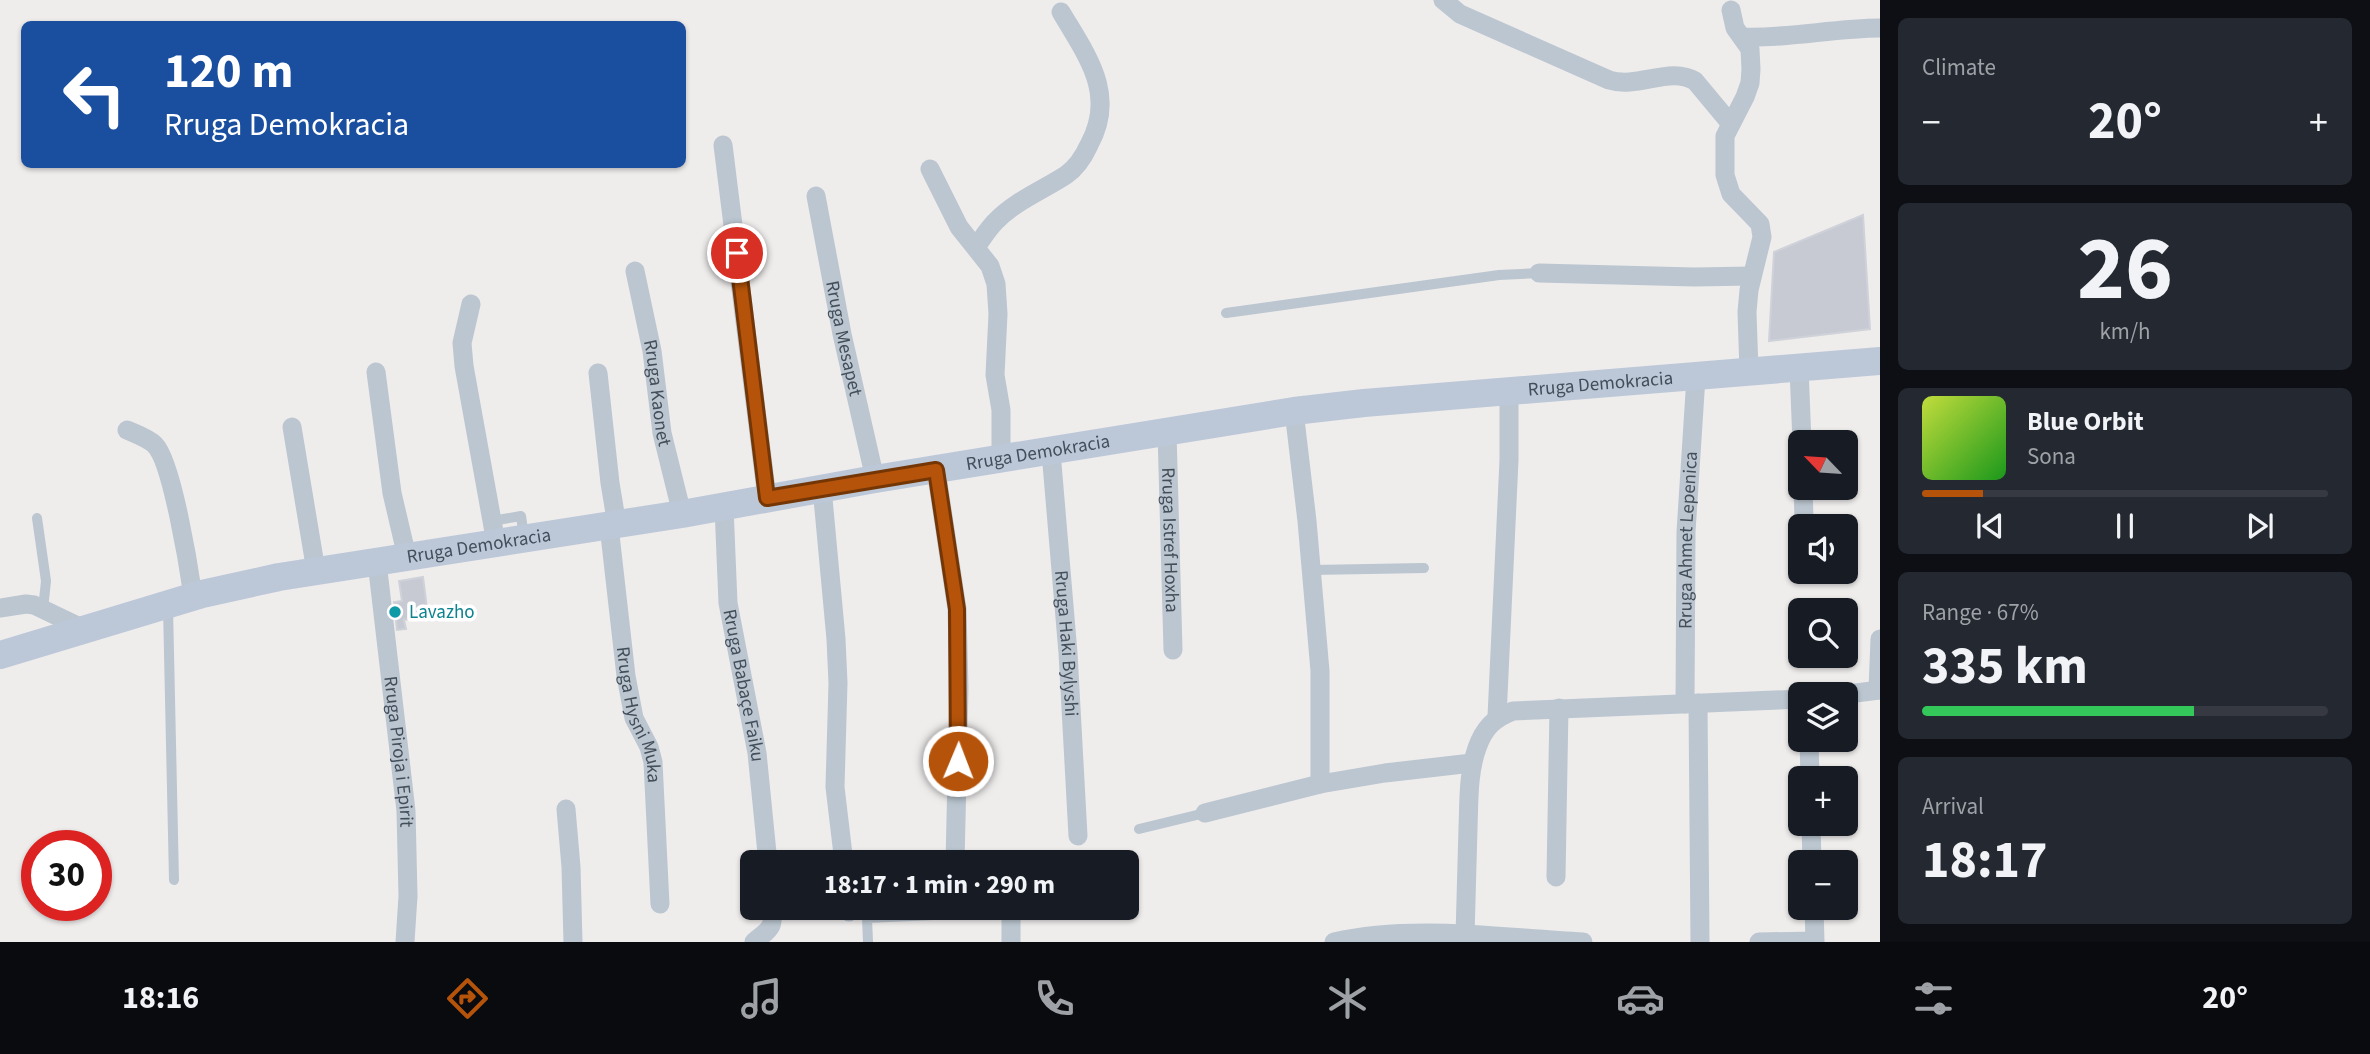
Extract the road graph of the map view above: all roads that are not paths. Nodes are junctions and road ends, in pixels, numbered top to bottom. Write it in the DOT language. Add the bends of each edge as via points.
graph roads {
  1 [pos="1443,0"];
  2 [pos="1731,10"];
  3 [pos="1061,12"];
  4 [pos="1880,27"];
  5 [pos="1742,37"];
  6 [pos="1730,122"];
  7 [pos="723,145"];
  8 [pos="930,169"];
  9 [pos="816,196"];
  10 [pos="976,247"];
  11 [pos="635,271"];
  12 [pos="1539,274"];
  13 [pos="1752,276"];
  14 [pos="471,304"];
  15 [pos="1226,313"];
  16 [pos="1880,361"];
  17 [pos="1799,368"];
  18 [pos="1749,371"];
  19 [pos="376,372"];
  20 [pos="598,373"];
  21 [pos="1696,377"];
  22 [pos="1509,392"];
  23 [pos="1294,411"];
  24 [pos="292,427"];
  25 [pos="127,430"];
  26 [pos="1801,430"];
  27 [pos="1167,432"];
  28 [pos="1051,452"];
  29 [pos="1001,460"];
  30 [pos="936,470"];
  31 [pos="875,479"];
  32 [pos="822,488"];
  33 [pos="767,498"];
  34 [pos="724,507"];
  35 [pos="682,514"];
  36 [pos="37,518"];
  37 [pos="613,526"];
  38 [pos="494,532"];
  39 [pos="407,557"];
  40 [pos="377,562"];
  41 [pos="1424,568"];
  42 [pos="1312,570"];
  43 [pos="316,571"];
  44 [pos="181,600"];
  45 [pos="0,608"];
  46 [pos="43,609"];
  47 [pos="84,629"];
  48 [pos="1880,639"];
  49 [pos="1173,650"];
  50 [pos="0,655"];
  51 [pos="1879,690"];
  52 [pos="1858,693"];
  53 [pos="1788,700"];
  54 [pos="1692,704"];
  55 [pos="1559,708"];
  56 [pos="1497,717"];
  57 [pos="1472,763"];
  58 [pos="1320,784"];
  59 [pos="566,809"];
  60 [pos="1205,813"];
  61 [pos="1139,829"];
  62 [pos="1078,836"];
  63 [pos="767,850"];
  64 [pos="842,850"];
  65 [pos="955,850"];
  66 [pos="1556,877"];
  67 [pos="174,880"];
  68 [pos="660,904"];
  69 [pos="773,920"];
  70 [pos="867,920"];
  71 [pos="1011,920"];
  72 [pos="1814,920"];
  73 [pos="1457,938"];
  74 [pos="1354,940"];
  75 [pos="405,942"];
  76 [pos="573,942"];
  77 [pos="754,942"];
  78 [pos="868,942"];
  79 [pos="1011,942"];
  80 [pos="1334,942"];
  81 [pos="1583,942"];
  82 [pos="1700,942"];
  83 [pos="1759,942"];
  1 -- 6 [label="street" via="1460,14 1622,85 1687,76"];
  2 -- 5 [label="street"];
  3 -- 10 [label="street" via="1099,83 1097,130 1069,173 1013,206"];
  4 -- 5 [label="street"];
  5 -- 6 [label="street" via="1750,49 1750,83"];
  6 -- 13 [label="street" via="1725,136 1725,175 1731,194 1760,224 1762,237"];
  7 -- 33 [label="street"];
  8 -- 10 [label="street" via="959,227"];
  9 -- 31 [label="street, Rruga Mesapet"];
  10 -- 29 [label="street" via="996,284 995,375 1001,410"];
  11 -- 35 [label="street, Rruga Kaonet" via="654,361 662,433"];
  12 -- 13 [label="street"];
  12 -- 15 [label="lane" via="1499,275"];
  13 -- 18 [label="street" via="1747,312"];
  14 -- 38 [label="street" via="462,343 464,366"];
  16 -- 17 [label="main road, Rruga Demokracia"];
  17 -- 18 [label="main road, Rruga Demokracia"];
  17 -- 26 [label="street"];
  18 -- 21 [label="main road, Rruga Demokracia"];
  19 -- 39 [label="street" via="392,493"];
  20 -- 37 [label="street, Rruga Hysni Muka"];
  21 -- 22 [label="main road, Rruga Demokracia"];
  21 -- 54 [label="street, Rruga Ahmet Lepenica" via="1686,532"];
  22 -- 23 [label="main road, Rruga Demokracia"];
  22 -- 56 [label="street"];
  23 -- 27 [label="main road, Rruga Demokracia"];
  23 -- 42 [label="street"];
  24 -- 43 [label="street"];
  25 -- 44 [label="street" via="156,446 162,455 173,491"];
  27 -- 28 [label="main road, Rruga Demokracia"];
  27 -- 49 [label="street, Rruga Istref Hoxha"];
  28 -- 29 [label="main road, Rruga Demokracia"];
  28 -- 62 [label="street, Rruga Haki Bylyshi"];
  29 -- 30 [label="main road, Rruga Demokracia"];
  30 -- 31 [label="main road, Rruga Demokracia"];
  30 -- 65 [label="street" via="957,609"];
  31 -- 32 [label="main road, Rruga Demokracia"];
  32 -- 33 [label="main road, Rruga Demokracia"];
  32 -- 64 [label="street" via="836,639 835,787"];
  33 -- 34 [label="main road, Rruga Demokracia"];
  34 -- 35 [label="main road, Rruga Demokracia"];
  34 -- 63 [label="street, Rruga Babaçe Faiku" via="728,603 757,753"];
  35 -- 37 [label="main road, Rruga Demokracia"];
  36 -- 46 [label="lane" via="46,581"];
  37 -- 38 [label="main road, Rruga Demokracia" via="524,538"];
  37 -- 68 [label="street, Rruga Hysni Muka" via="626,676 634,718 653,762"];
  38 -- 39 [label="main road, Rruga Demokracia"];
  39 -- 40 [label="main road, Rruga Demokracia"];
  40 -- 43 [label="main road, Rruga Demokracia"];
  40 -- 75 [label="street, Rruga Piroja i Epirit" via="406,811"];
  41 -- 42 [label="lane"];
  42 -- 58 [label="street" via="1320,671"];
  43 -- 44 [label="main road, Rruga Demokracia"];
  44 -- 47 [label="main road, Rruga Demokracia"];
  44 -- 67 [label="lane"];
  45 -- 46 [label="street" via="26,604"];
  46 -- 47 [label="street"];
  47 -- 50 [label="main road, Rruga Demokracia"];
  48 -- 51 [label="street"];
  51 -- 52 [label="street"];
  53 -- 54 [label="street"];
  54 -- 55 [label="street"];
  54 -- 82 [label="street, Rruga Ahmet Lepenica"];
  55 -- 56 [label="street" via="1513,711"];
  55 -- 66 [label="street"];
  56 -- 57 [label="street" via="1486,729"];
  57 -- 58 [label="street"];
  57 -- 73 [label="street"];
  58 -- 60 [label="street"];
  59 -- 76 [label="street"];
  60 -- 61 [label="lane"];
  69 -- 77 [label="street" via="771,928"];
  70 -- 78 [label="lane"];
  71 -- 79 [label="street"];
  72 -- 83 [label="street" via="1815,941"];
  73 -- 74 [label="street" via="1417,934"];
  73 -- 81 [label="street"];
  74 -- 80 [label="street"];
}
